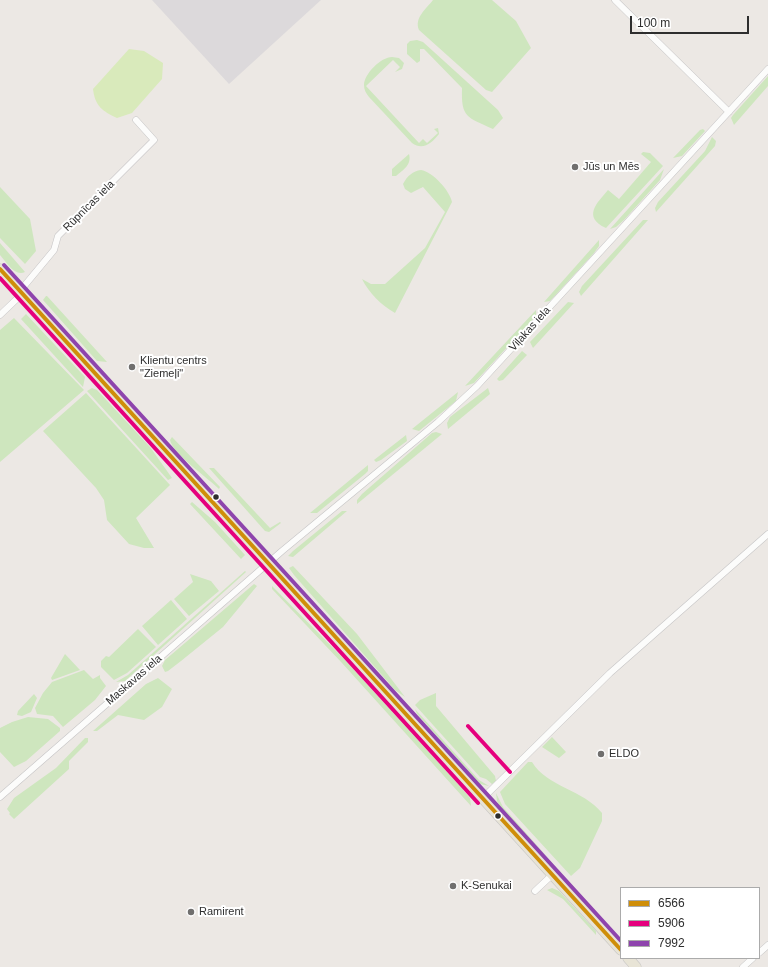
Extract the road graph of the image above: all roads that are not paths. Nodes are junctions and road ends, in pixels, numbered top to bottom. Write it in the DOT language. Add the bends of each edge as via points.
graph roads {
  1 [pos="615,0"];
  2 [pos="768,69"];
  3 [pos="728,112"];
  4 [pos="136,120"];
  5 [pos="0,270"];
  6 [pos="22,294"];
  7 [pos="0,315"];
  8 [pos="768,534"];
  9 [pos="268,564"];
  10 [pos="0,797"];
  11 [pos="482,799"];
  12 [pos="552,875"];
  13 [pos="535,892"];
  14 [pos="768,945"];
  15 [pos="620,949"];
  16 [pos="760,952"];
  17 [pos="629,959"];
  18 [pos="752,959"];
  19 [pos="636,967"];
  20 [pos="743,967"];
  1 -- 3 [label="street"];
  2 -- 3 [label="street, Viļakas iela"];
  3 -- 9 [label="street, Viļakas iela" via="477,386 438,422"];
  4 -- 6 [label="street, Rūpnīcas iela" via="154,140 58,236 54,250 25,285"];
  5 -- 6 [label="main road"];
  6 -- 7 [label="street, Rūpnīcas iela"];
  6 -- 9 [label="main road"];
  8 -- 11 [label="street" via="610,673"];
  9 -- 10 [label="street, Maskavas iela"];
  9 -- 11 [label="main road"];
  11 -- 12 [label="main road"];
  12 -- 13 [label="street"];
  12 -- 15 [label="main road"];
  14 -- 16 [label="street"];
  17 -- 19 [label="main road"];
  18 -- 20 [label="street"];
}
